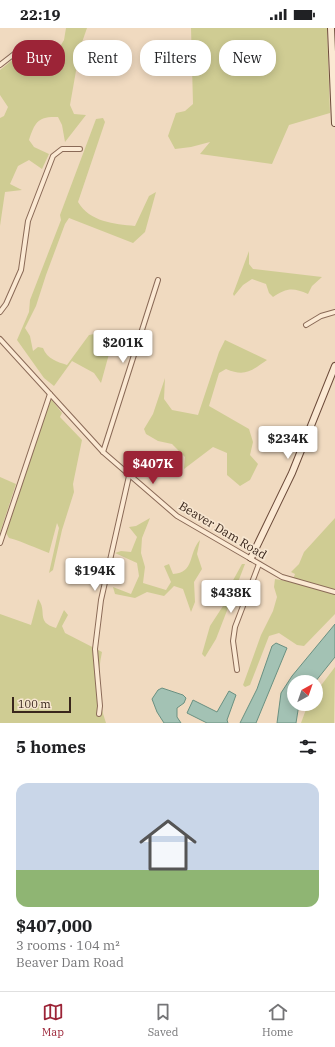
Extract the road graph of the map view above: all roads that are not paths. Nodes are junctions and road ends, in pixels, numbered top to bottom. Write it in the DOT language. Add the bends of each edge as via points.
graph roads {
  1 [pos="331,28"];
  2 [pos="12,56"];
  3 [pos="0,65"];
  4 [pos="335,123"];
  5 [pos="80,149"];
  6 [pos="158,280"];
  7 [pos="0,312"];
  8 [pos="335,312"];
  9 [pos="306,325"];
  10 [pos="0,339"];
  11 [pos="335,366"];
  12 [pos="50,394"];
  13 [pos="104,452"];
  14 [pos="129,476"];
  15 [pos="0,543"];
  16 [pos="251,558"];
  17 [pos="259,564"];
  18 [pos="335,592"];
  19 [pos="237,670"];
  20 [pos="99,714"];
  1 -- 4 [label="street"];
  2 -- 3 [label="street"];
  5 -- 7 [label="street" via="62,149 53,156 28,221 20,270"];
  6 -- 13 [label="street"];
  8 -- 9 [label="street" via="321,316"];
  10 -- 12 [label="street, Beaver Dam Road"];
  11 -- 16 [label="street" via="292,473"];
  12 -- 13 [label="street, Beaver Dam Road"];
  12 -- 15 [label="street"];
  13 -- 14 [label="street, Beaver Dam Road"];
  14 -- 16 [label="street, Beaver Dam Road" via="177,516"];
  14 -- 20 [label="street" via="101,600 95,649"];
  16 -- 17 [label="street, Beaver Dam Road"];
  17 -- 18 [label="street, Beaver Dam Road" via="282,577"];
  17 -- 19 [label="street" via="235,627 233,641"];
}
